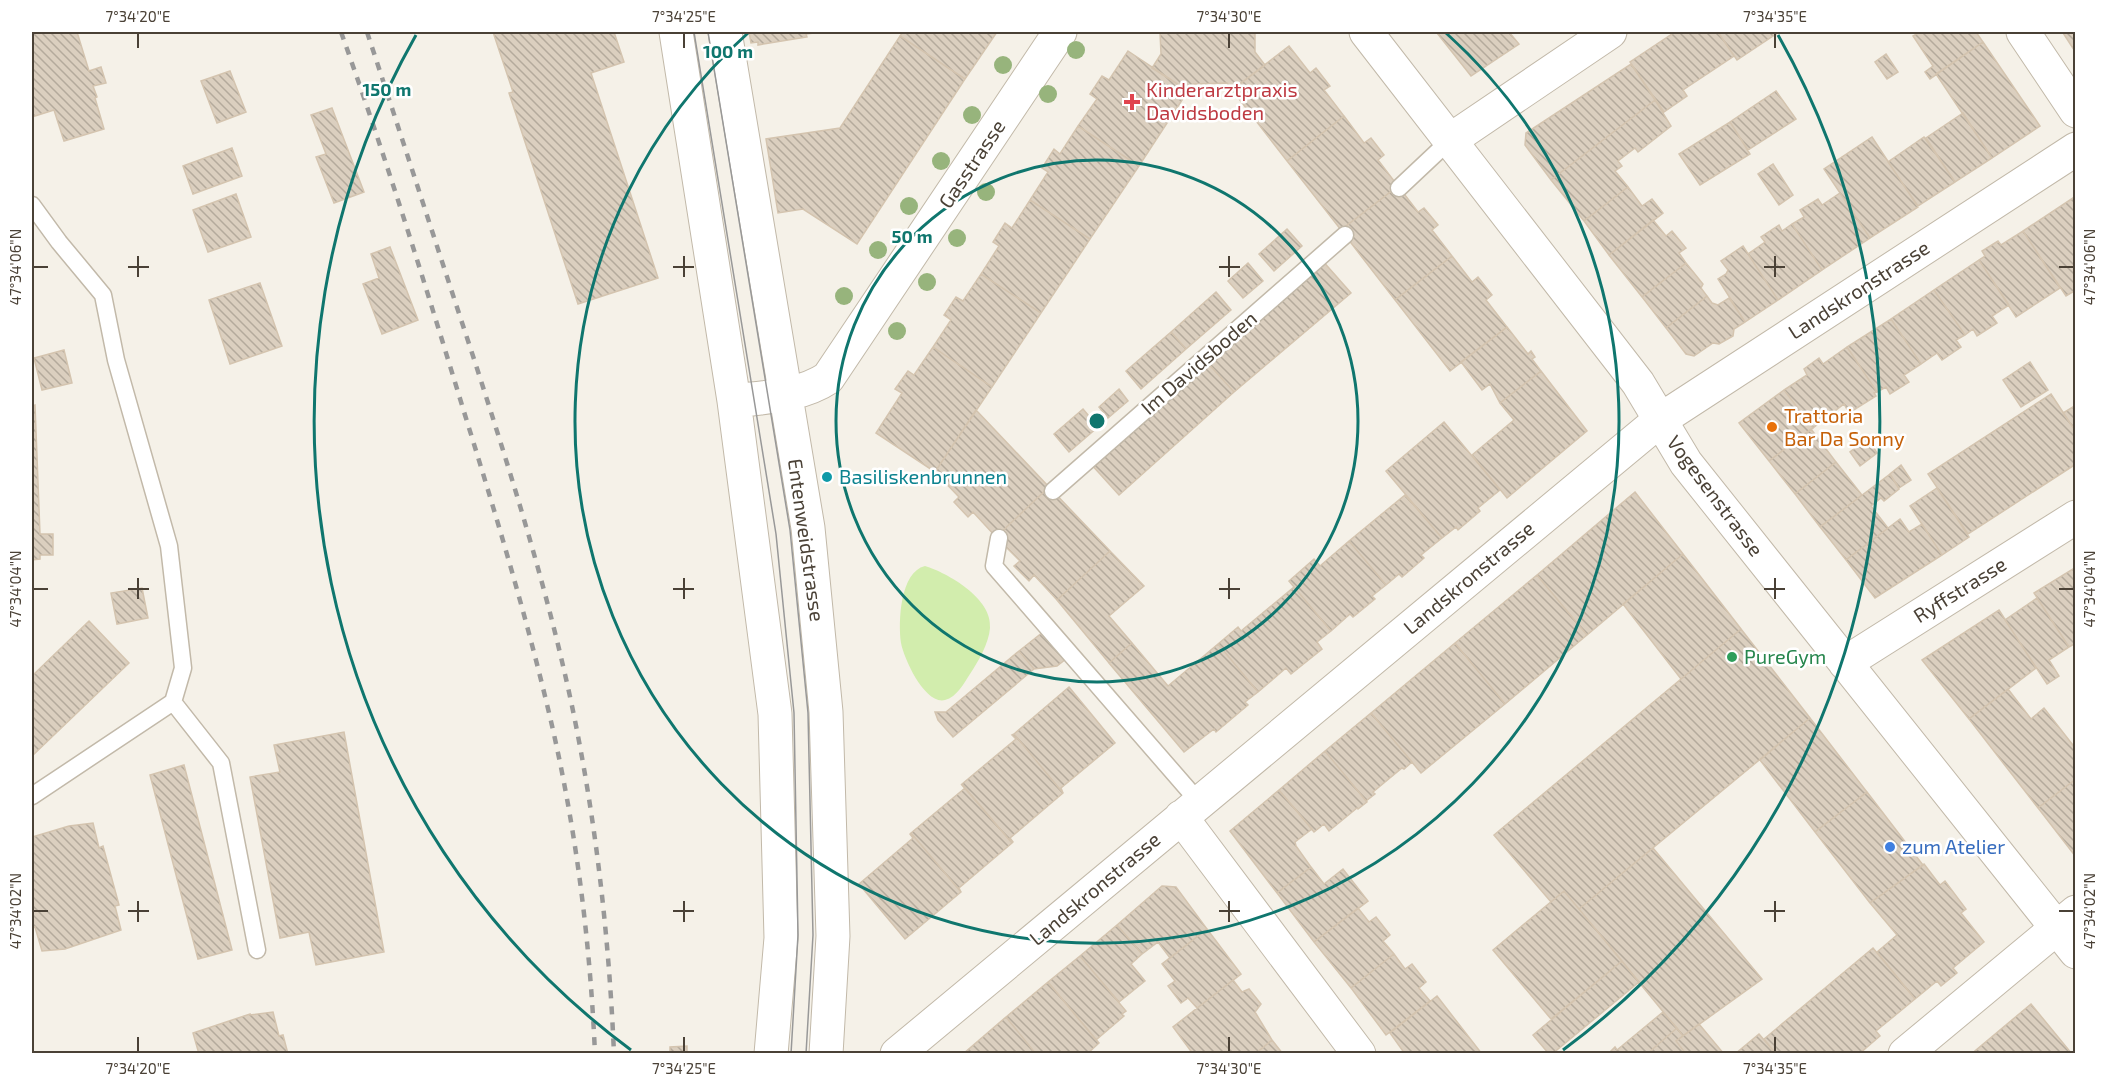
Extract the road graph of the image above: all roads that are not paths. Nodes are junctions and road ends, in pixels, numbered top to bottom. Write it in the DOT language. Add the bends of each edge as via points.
graph roads {
  1 [pos="676,32"];
  2 [pos="725,32"];
  3 [pos="1060,32"];
  4 [pos="1366,32"];
  5 [pos="1610,32"];
  6 [pos="2023,32"];
  7 [pos="2076,111"];
  8 [pos="1449,141"];
  9 [pos="2076,149"];
  10 [pos="1399,188"];
  11 [pos="32,205"];
  12 [pos="1345,235"];
  13 [pos="785,394"];
  14 [pos="734,401"];
  15 [pos="1660,420"];
  16 [pos="1053,491"];
  17 [pos="2076,518"];
  18 [pos="999,538"];
  19 [pos="1845,663"];
  20 [pos="173,702"];
  21 [pos="32,796"];
  22 [pos="1190,810"];
  23 [pos="2065,920"];
  24 [pos="257,950"];
  25 [pos="2076,952"];
  26 [pos="771,1053"];
  27 [pos="826,1053"];
  28 [pos="897,1053"];
  29 [pos="1359,1053"];
  30 [pos="1905,1053"];
  1 -- 14 [label="street"];
  2 -- 13 [label="street, Entenweidstrasse"];
  3 -- 13 [label="street, Gasstrasse" via="828,378 816,386"];
  4 -- 8 [label="street, Vogesenstrasse"];
  5 -- 8 [label="street"];
  6 -- 7 [label="street"];
  8 -- 10 [label="lane"];
  8 -- 15 [label="street, Vogesenstrasse" via="1638,383"];
  9 -- 15 [label="street, Landskronstrasse"];
  11 -- 20 [label="lane" via="103,295 116,360 169,546 183,668"];
  12 -- 16 [label="lane, Im Davidsboden"];
  13 -- 14 [label="street, Gasstrasse"];
  13 -- 27 [label="street, Entenweidstrasse" via="808,528 826,712 832,936"];
  14 -- 26 [label="street" via="775,714 781,938"];
  15 -- 19 [label="street, Vogesenstrasse" via="1686,464"];
  15 -- 22 [label="street, Landskronstrasse"];
  17 -- 19 [label="street, Ryffstrasse"];
  18 -- 22 [label="lane" via="994,566"];
  19 -- 23 [label="street, Vogesenstrasse"];
  20 -- 21 [label="lane"];
  20 -- 24 [label="lane" via="221,763"];
  22 -- 28 [label="street, Landskronstrasse"];
  22 -- 29 [label="street"];
  23 -- 25 [label="street, Vogesenstrasse"];
  23 -- 30 [label="street"];
}
